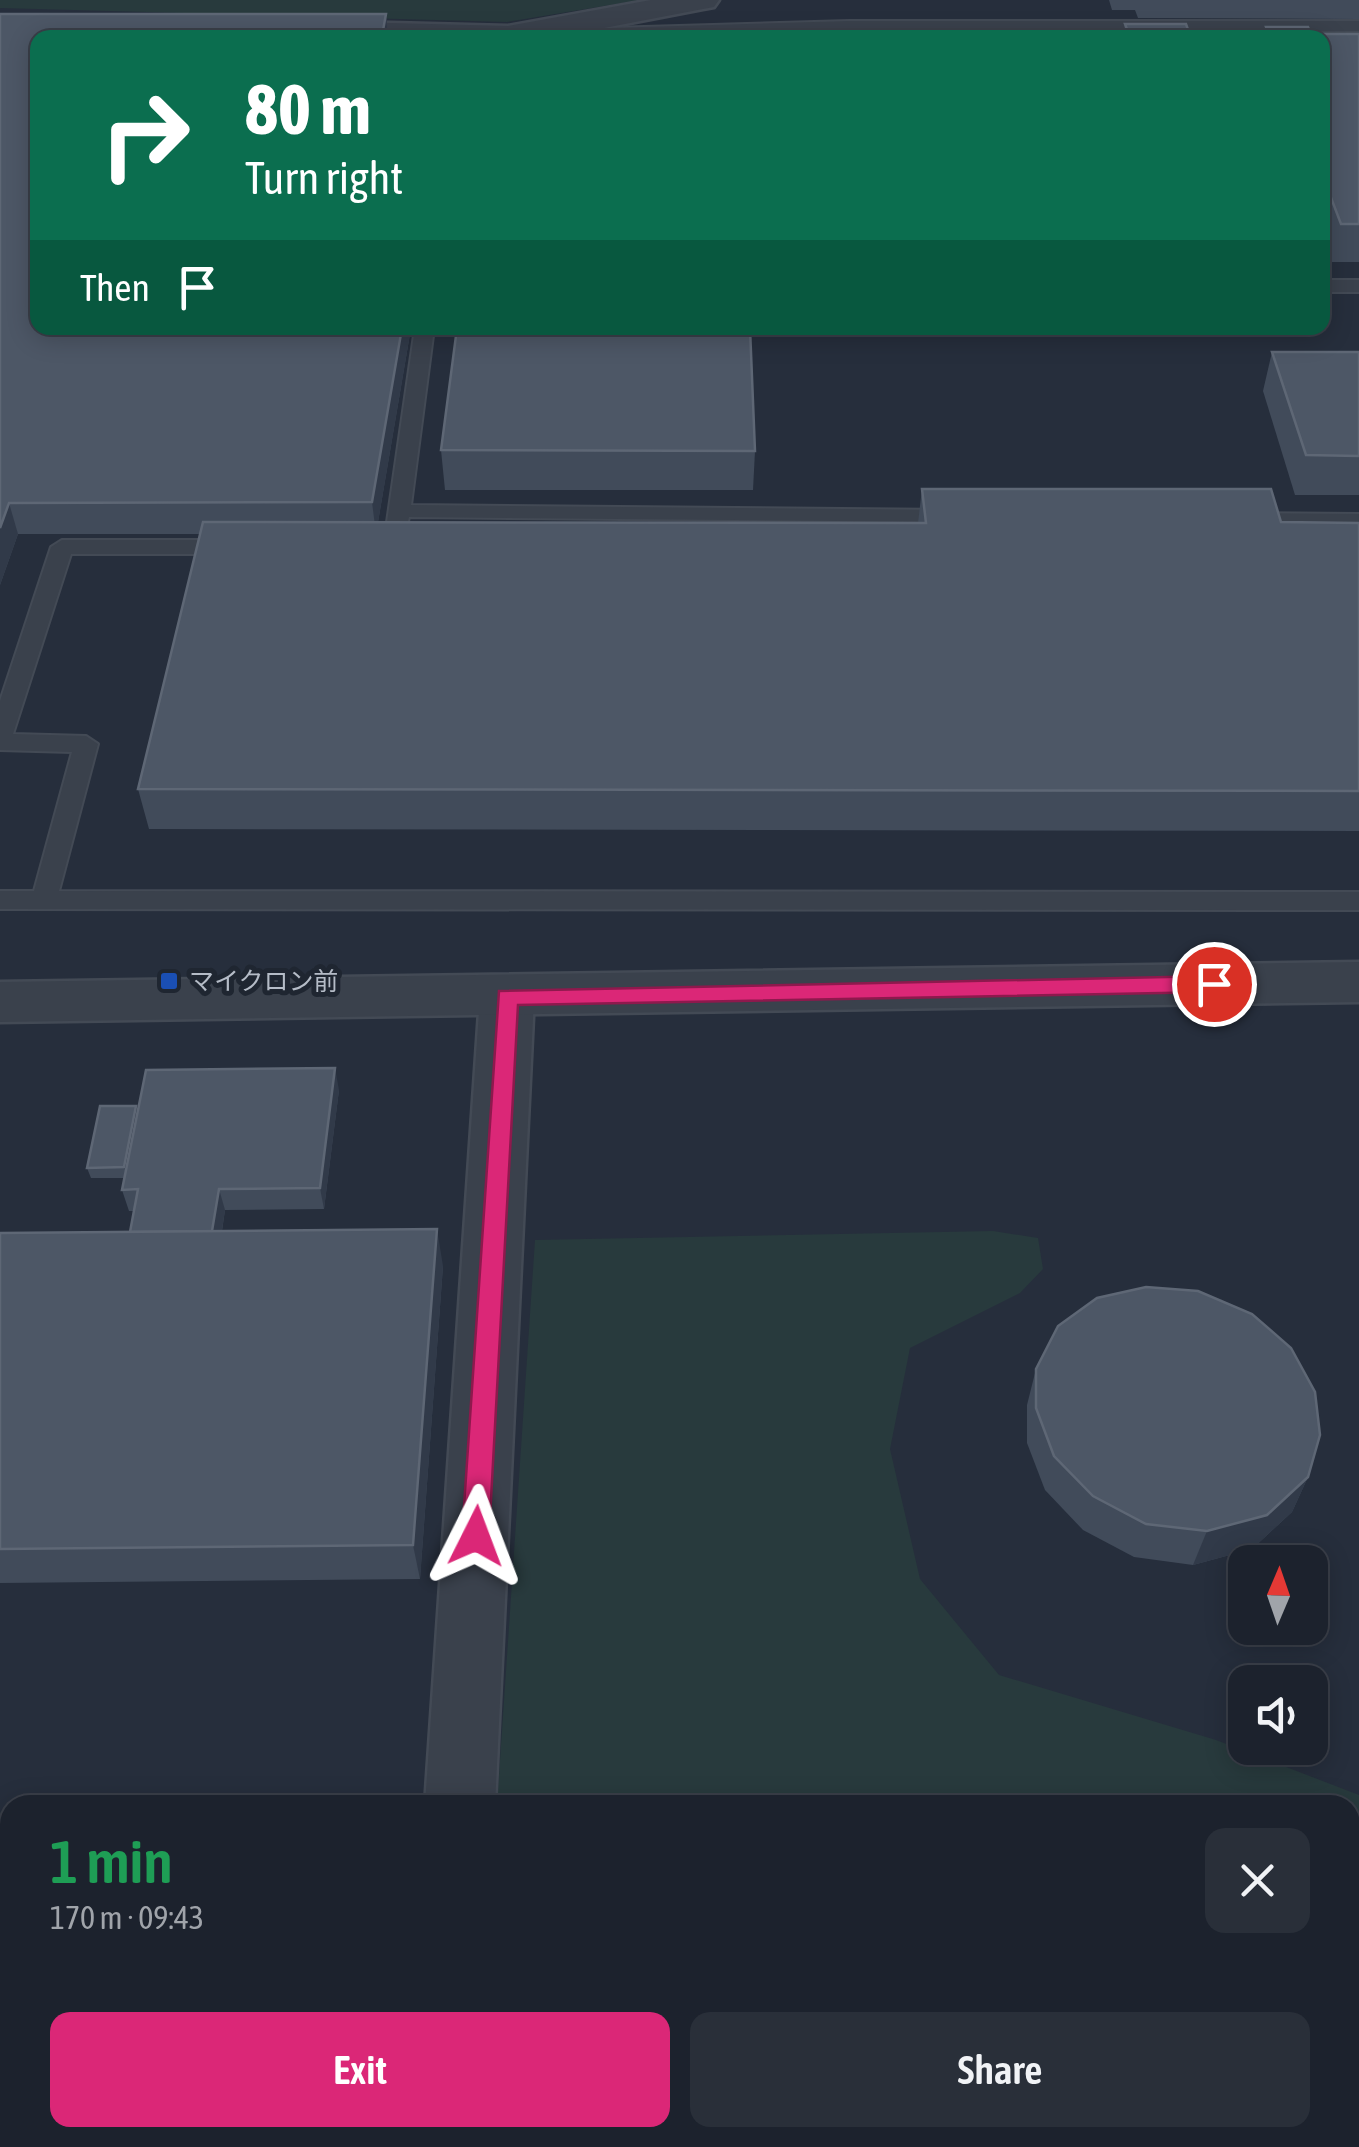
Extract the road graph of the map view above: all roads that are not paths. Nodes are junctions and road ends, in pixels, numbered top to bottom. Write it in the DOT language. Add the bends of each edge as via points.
graph roads {
  1 [pos="703,0"];
  2 [pos="1359,26"];
  3 [pos="540,30"];
  4 [pos="713,30"];
  5 [pos="1090,30"];
  6 [pos="1260,30"];
  7 [pos="1330,286"];
  8 [pos="1359,286"];
  9 [pos="423,335"];
  10 [pos="400,511"];
  11 [pos="979,516"];
  12 [pos="1219,518"];
  13 [pos="1359,520"];
  14 [pos="376,546"];
  15 [pos="258,547"];
  16 [pos="0,740"];
  17 [pos="0,900"];
  18 [pos="44,900"];
  19 [pos="1359,901"];
  20 [pos="1359,982"];
  21 [pos="507,996"];
  22 [pos="0,1002"];
  23 [pos="461,1795"];
  1 -- 3 [label="street"];
  2 -- 6 [label="lane"];
  4 -- 5 [label="lane"];
  7 -- 8 [label="lane"];
  9 -- 10 [label="lane"];
  10 -- 11 [label="lane"];
  10 -- 14 [label="lane" via="395,546"];
  12 -- 13 [label="lane"];
  15 -- 16 [label="lane" via="62,548"];
  16 -- 18 [label="lane" via="86,744"];
  17 -- 18 [label="lane"];
  18 -- 19 [label="lane"];
  20 -- 21 [label="street"];
  21 -- 22 [label="street"];
  21 -- 23 [label="street"];
}
